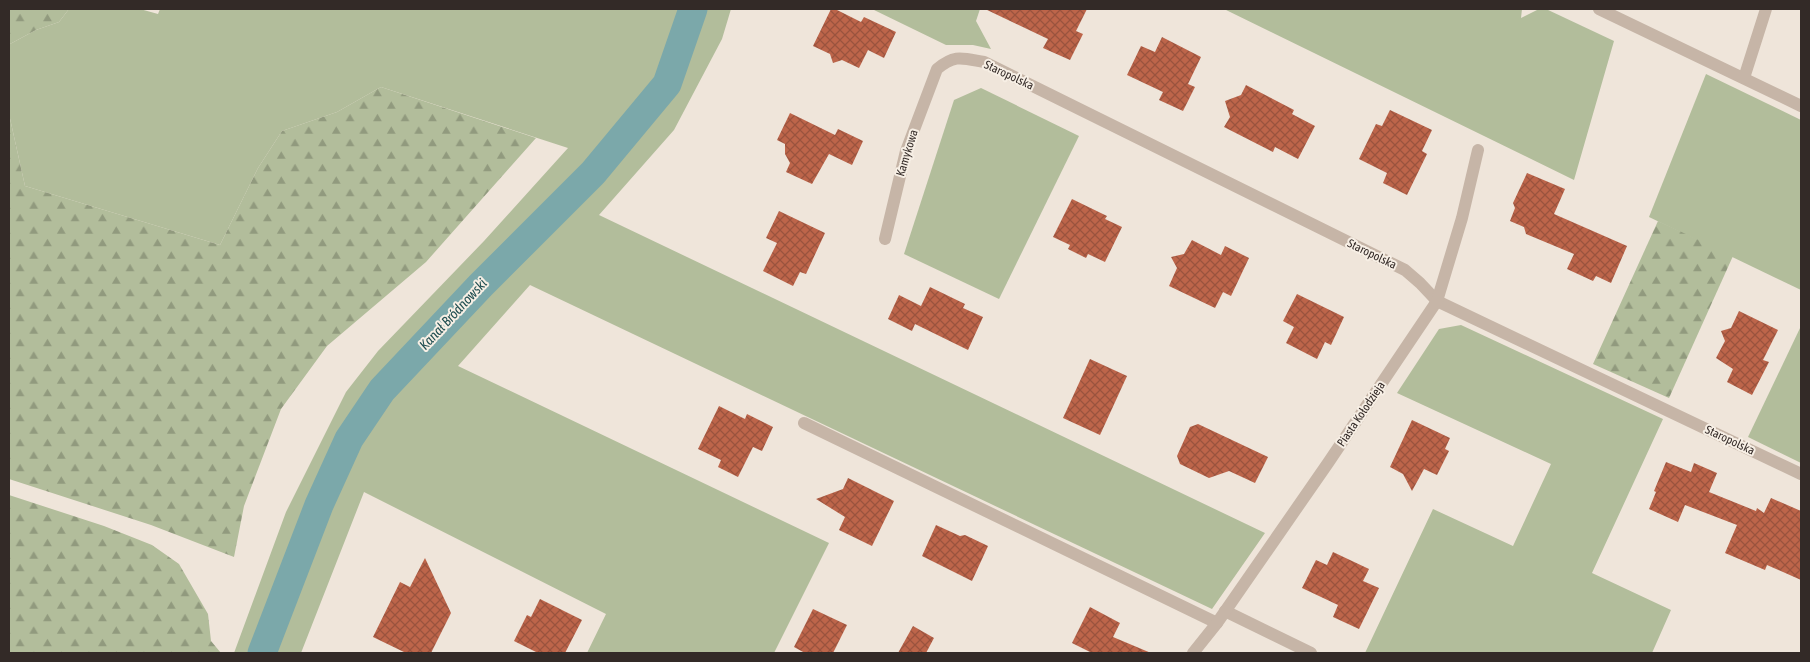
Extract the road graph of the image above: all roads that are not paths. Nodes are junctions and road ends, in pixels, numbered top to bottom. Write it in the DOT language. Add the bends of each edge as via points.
graph roads {
  1 [pos="1599,9"];
  2 [pos="1766,9"];
  3 [pos="937,69"];
  4 [pos="1744,78"];
  5 [pos="1801,106"];
  6 [pos="1478,150"];
  7 [pos="885,239"];
  8 [pos="1437,301"];
  9 [pos="804,423"];
  10 [pos="1801,474"];
  11 [pos="1225,611"];
  12 [pos="1217,623"];
  13 [pos="1193,653"];
  14 [pos="1311,653"];
  1 -- 4 [label="street"];
  2 -- 4 [label="street"];
  3 -- 7 [label="street, Kamykowa" via="906,151"];
  3 -- 8 [label="street, Staropolska" via="954,58 984,62 1405,270"];
  4 -- 5 [label="street"];
  6 -- 8 [label="street, Piasta Kołodzieja"];
  8 -- 10 [label="street, Staropolska"];
  8 -- 11 [label="street, Piasta Kołodzieja"];
  9 -- 12 [label="street"];
  11 -- 12 [label="street, Piasta Kołodzieja"];
  11 -- 14 [label="street"];
  12 -- 13 [label="street, Piasta Kołodzieja"];
}
